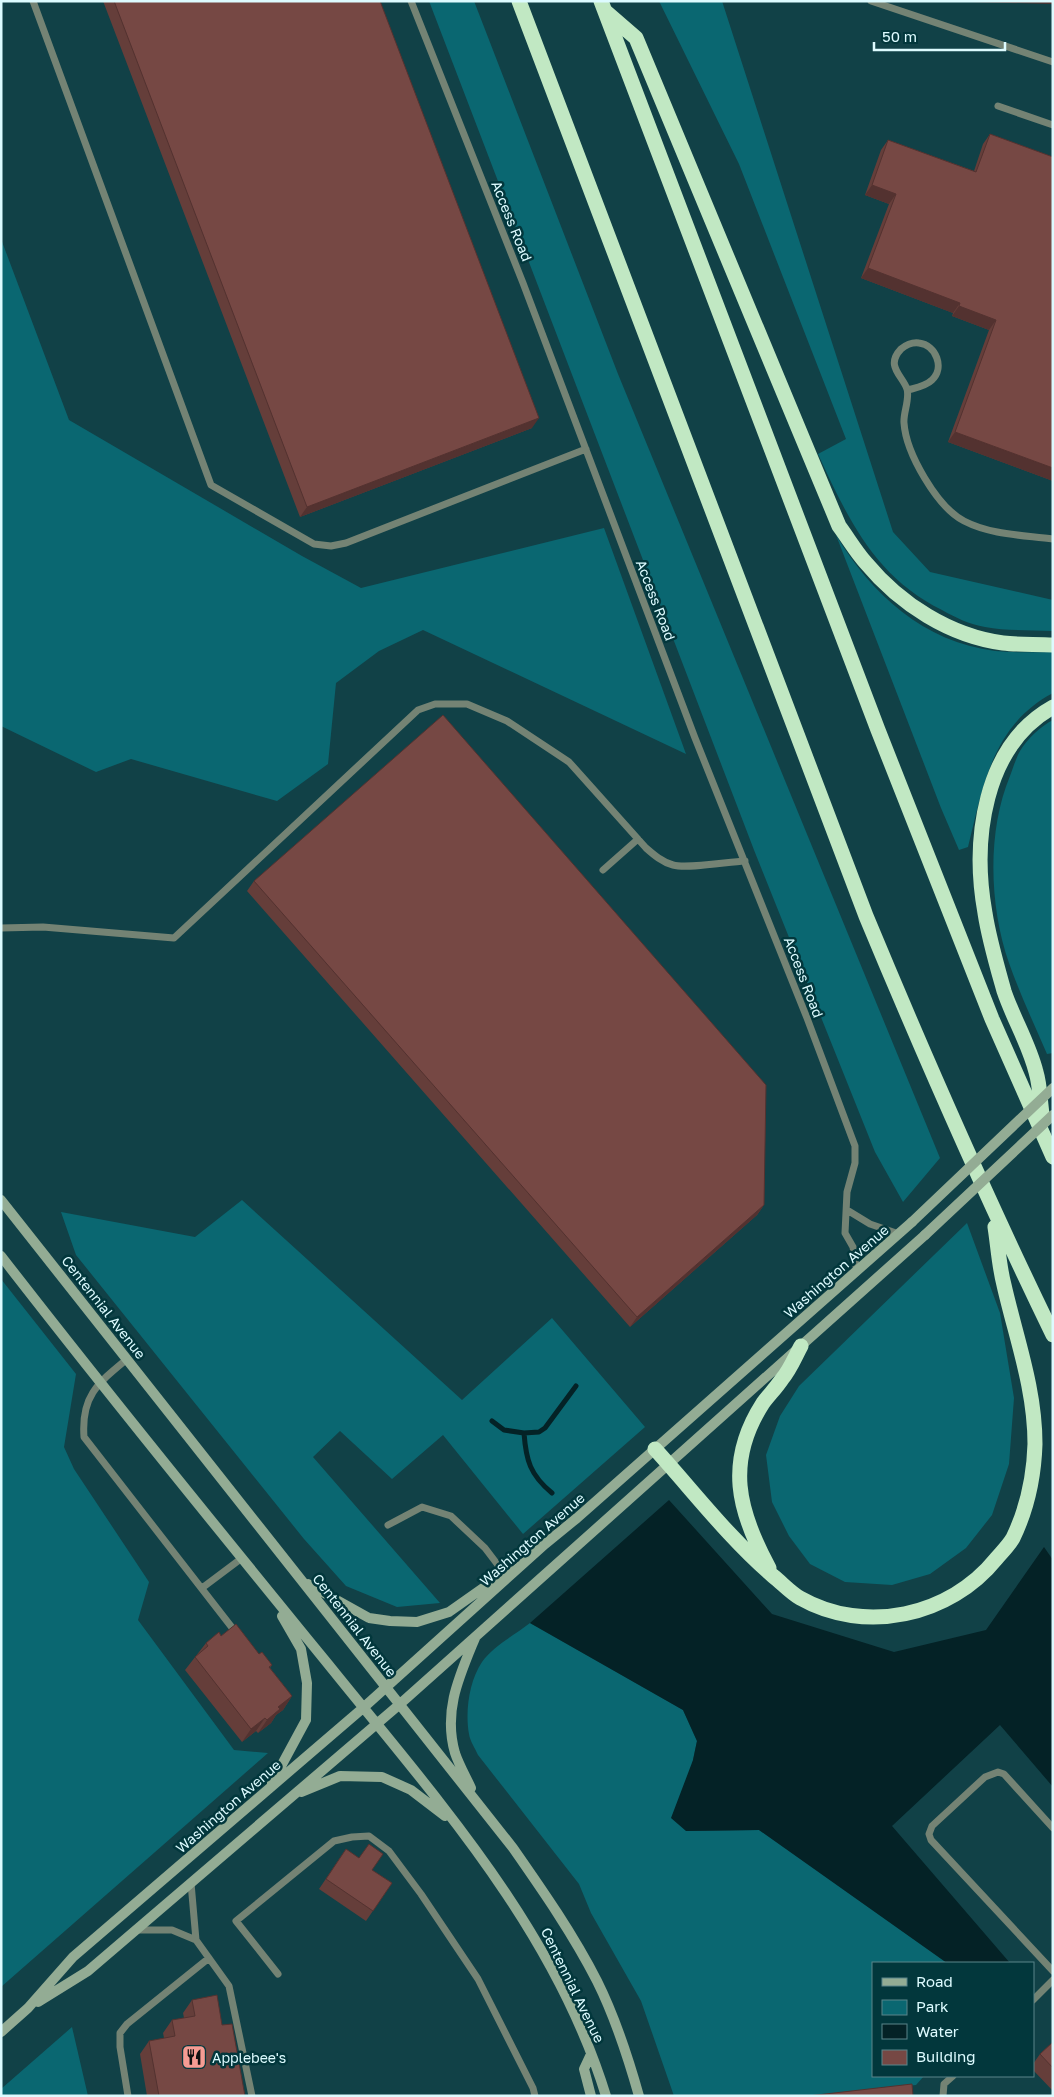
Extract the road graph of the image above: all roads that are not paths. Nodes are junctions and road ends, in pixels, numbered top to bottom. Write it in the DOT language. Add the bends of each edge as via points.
graph roads {
  1 [pos="33,1"];
  2 [pos="411,1"];
  3 [pos="519,1"];
  4 [pos="871,1"];
  5 [pos="602,5"];
  6 [pos="1053,62"];
  7 [pos="998,106"];
  8 [pos="1053,125"];
  9 [pos="908,390"];
  10 [pos="586,450"];
  11 [pos="1053,539"];
  12 [pos="1053,645"];
  13 [pos="1053,707"];
  14 [pos="638,839"];
  15 [pos="745,861"];
  16 [pos="603,870"];
  17 [pos="1,928"];
  18 [pos="1053,1088"];
  19 [pos="1053,1115"];
  20 [pos="1046,1142"];
  21 [pos="1053,1157"];
  22 [pos="1,1200"];
  23 [pos="847,1210"];
  24 [pos="993,1212"];
  25 [pos="898,1234"];
  26 [pos="1,1256"];
  27 [pos="857,1272"];
  28 [pos="1053,1335"];
  29 [pos="801,1346"];
  30 [pos="127,1359"];
  31 [pos="100,1381"];
  32 [pos="655,1449"];
  33 [pos="669,1464"];
  34 [pos="388,1525"];
  35 [pos="545,1544"];
  36 [pos="242,1558"];
  37 [pos="504,1573"];
  38 [pos="773,1576"];
  39 [pos="303,1581"];
  40 [pos="264,1585"];
  41 [pos="202,1588"];
  42 [pos="477,1634"];
  43 [pos="243,1641"];
  44 [pos="386,1687"];
  45 [pos="400,1704"];
  46 [pos="363,1708"];
  47 [pos="377,1724"];
  48 [pos="269,1788"];
  49 [pos="294,1795"];
  50 [pos="478,1803"];
  51 [pos="456,1825"];
  52 [pos="1053,1828"];
  53 [pos="191,1883"];
  54 [pos="138,1930"];
  55 [pos="196,1940"];
  56 [pos="209,1958"];
  57 [pos="1053,1971"];
  58 [pos="278,1974"];
  59 [pos="1053,1980"];
  60 [pos="1034,1999"];
  61 [pos="28,2008"];
  62 [pos="1,2032"];
  63 [pos="591,2054"];
  64 [pos="952,2077"];
  65 [pos="128,2096"];
  66 [pos="252,2096"];
  67 [pos="535,2096"];
  68 [pos="591,2096"];
  69 [pos="606,2096"];
  70 [pos="639,2096"];
  71 [pos="943,2096"];
  1 -- 10 [label="lane" via="211,486 314,544 331,546"];
  2 -- 10 [label="lane, Access Road"];
  3 -- 24 [label="highway" via="866,916"];
  4 -- 6 [label="lane"];
  5 -- 12 [label="highway" via="636,38 844,533 894,593 927,616 966,633 1002,643"];
  5 -- 20 [label="highway" via="878,730 992,1019"];
  7 -- 8 [label="lane"];
  9 -- 9 [label="lane" via="895,369 895,359 911,343 928,346 936,355 936,375 931,382"];
  9 -- 11 [label="lane" via="904,424 913,455 927,484 943,505 963,521 995,532"];
  10 -- 15 [label="lane, Access Road"];
  13 -- 20 [label="highway" via="1038,715 1006,750 993,777 980,854 985,913 1005,992 1036,1072"];
  14 -- 15 [label="lane" via="662,861 674,865"];
  14 -- 16 [label="lane"];
  14 -- 17 [label="lane" via="561,756 507,721 467,704 435,704 418,710 174,938 42,927"];
  15 -- 23 [label="lane, Access Road" via="855,1146"];
  18 -- 25 [label="main road, Washington Avenue, bridge"];
  19 -- 29 [label="main road, Washington Avenue, bridge"];
  20 -- 21 [label="highway"];
  22 -- 30 [label="main road, Centennial Avenue"];
  23 -- 25 [label="lane" via="870,1224"];
  23 -- 27 [label="lane, Access Road" via="845,1233 853,1247"];
  24 -- 28 [label="highway"];
  24 -- 38 [label="highway" via="1003,1283 1029,1383 1035,1445 1025,1508 1012,1539 971,1584 941,1603 911,1614 878,1617 830,1610 800,1598"];
  25 -- 27 [label="main road, Washington Avenue"];
  26 -- 31 [label="main road, Centennial Avenue"];
  27 -- 32 [label="main road, Washington Avenue"];
  29 -- 33 [label="main road, Washington Avenue"];
  29 -- 38 [label="highway" via="750,1428 739,1474 753,1539"];
  30 -- 31 [label="lane"];
  30 -- 39 [label="main road, Centennial Avenue"];
  31 -- 36 [label="main road, Centennial Avenue"];
  31 -- 41 [label="lane" via="86,1405 84,1437"];
  32 -- 33 [label="highway"];
  32 -- 35 [label="main road, Washington Avenue"];
  33 -- 38 [label="highway" via="745,1552"];
  33 -- 42 [label="main road, Washington Avenue"];
  34 -- 37 [label="lane" via="422,1507 451,1516 485,1548"];
  35 -- 37 [label="main road"];
  35 -- 44 [label="main road, Washington Avenue"];
  36 -- 40 [label="main road, Centennial Avenue"];
  36 -- 41 [label="lane"];
  37 -- 39 [label="main road" via="448,1612 418,1622 369,1618"];
  39 -- 44 [label="main road, Centennial Avenue"];
  40 -- 46 [label="main road, Centennial Avenue"];
  40 -- 48 [label="main road" via="301,1649 307,1683 306,1720"];
  41 -- 43 [label="lane"];
  42 -- 45 [label="main road, Washington Avenue"];
  42 -- 50 [label="main road" via="456,1683 450,1718 455,1753"];
  44 -- 45 [label="main road, Centennial Avenue"];
  44 -- 46 [label="main road, Washington Avenue"];
  45 -- 47 [label="main road, Washington Avenue"];
  45 -- 50 [label="main road, Centennial Avenue"];
  46 -- 47 [label="main road, Centennial Avenue"];
  46 -- 48 [label="main road, Washington Avenue"];
  47 -- 49 [label="main road, Washington Avenue"];
  47 -- 51 [label="main road, Centennial Avenue"];
  48 -- 61 [label="main road, Washington Avenue" via="73,1957"];
  49 -- 51 [label="main road" via="340,1776 382,1777 411,1790"];
  49 -- 53 [label="main road, Washington Avenue"];
  50 -- 70 [label="main road, Centennial Avenue" via="565,1924 597,1981 627,2054"];
  51 -- 63 [label="main road, Centennial Avenue" via="535,1937"];
  52 -- 57 [label="lane" via="1004,1774 998,1772 985,1777 932,1826 929,1834 931,1840"];
  53 -- 54 [label="main road, Washington Avenue"];
  53 -- 55 [label="lane"];
  54 -- 55 [label="lane" via="172,1930"];
  54 -- 61 [label="main road, Washington Avenue" via="88,1971"];
  55 -- 56 [label="lane"];
  56 -- 65 [label="lane" via="120,2033"];
  56 -- 66 [label="lane" via="229,1986"];
  58 -- 67 [label="lane" via="236,1921 334,1841 369,1836 389,1851 478,1979"];
  59 -- 60 [label="lane"];
  61 -- 62 [label="main road, Washington Avenue"];
  63 -- 68 [label="main road" via="584,2069"];
  63 -- 69 [label="main road, Centennial Avenue"];
  64 -- 71 [label="lane" via="944,2084"];
}
